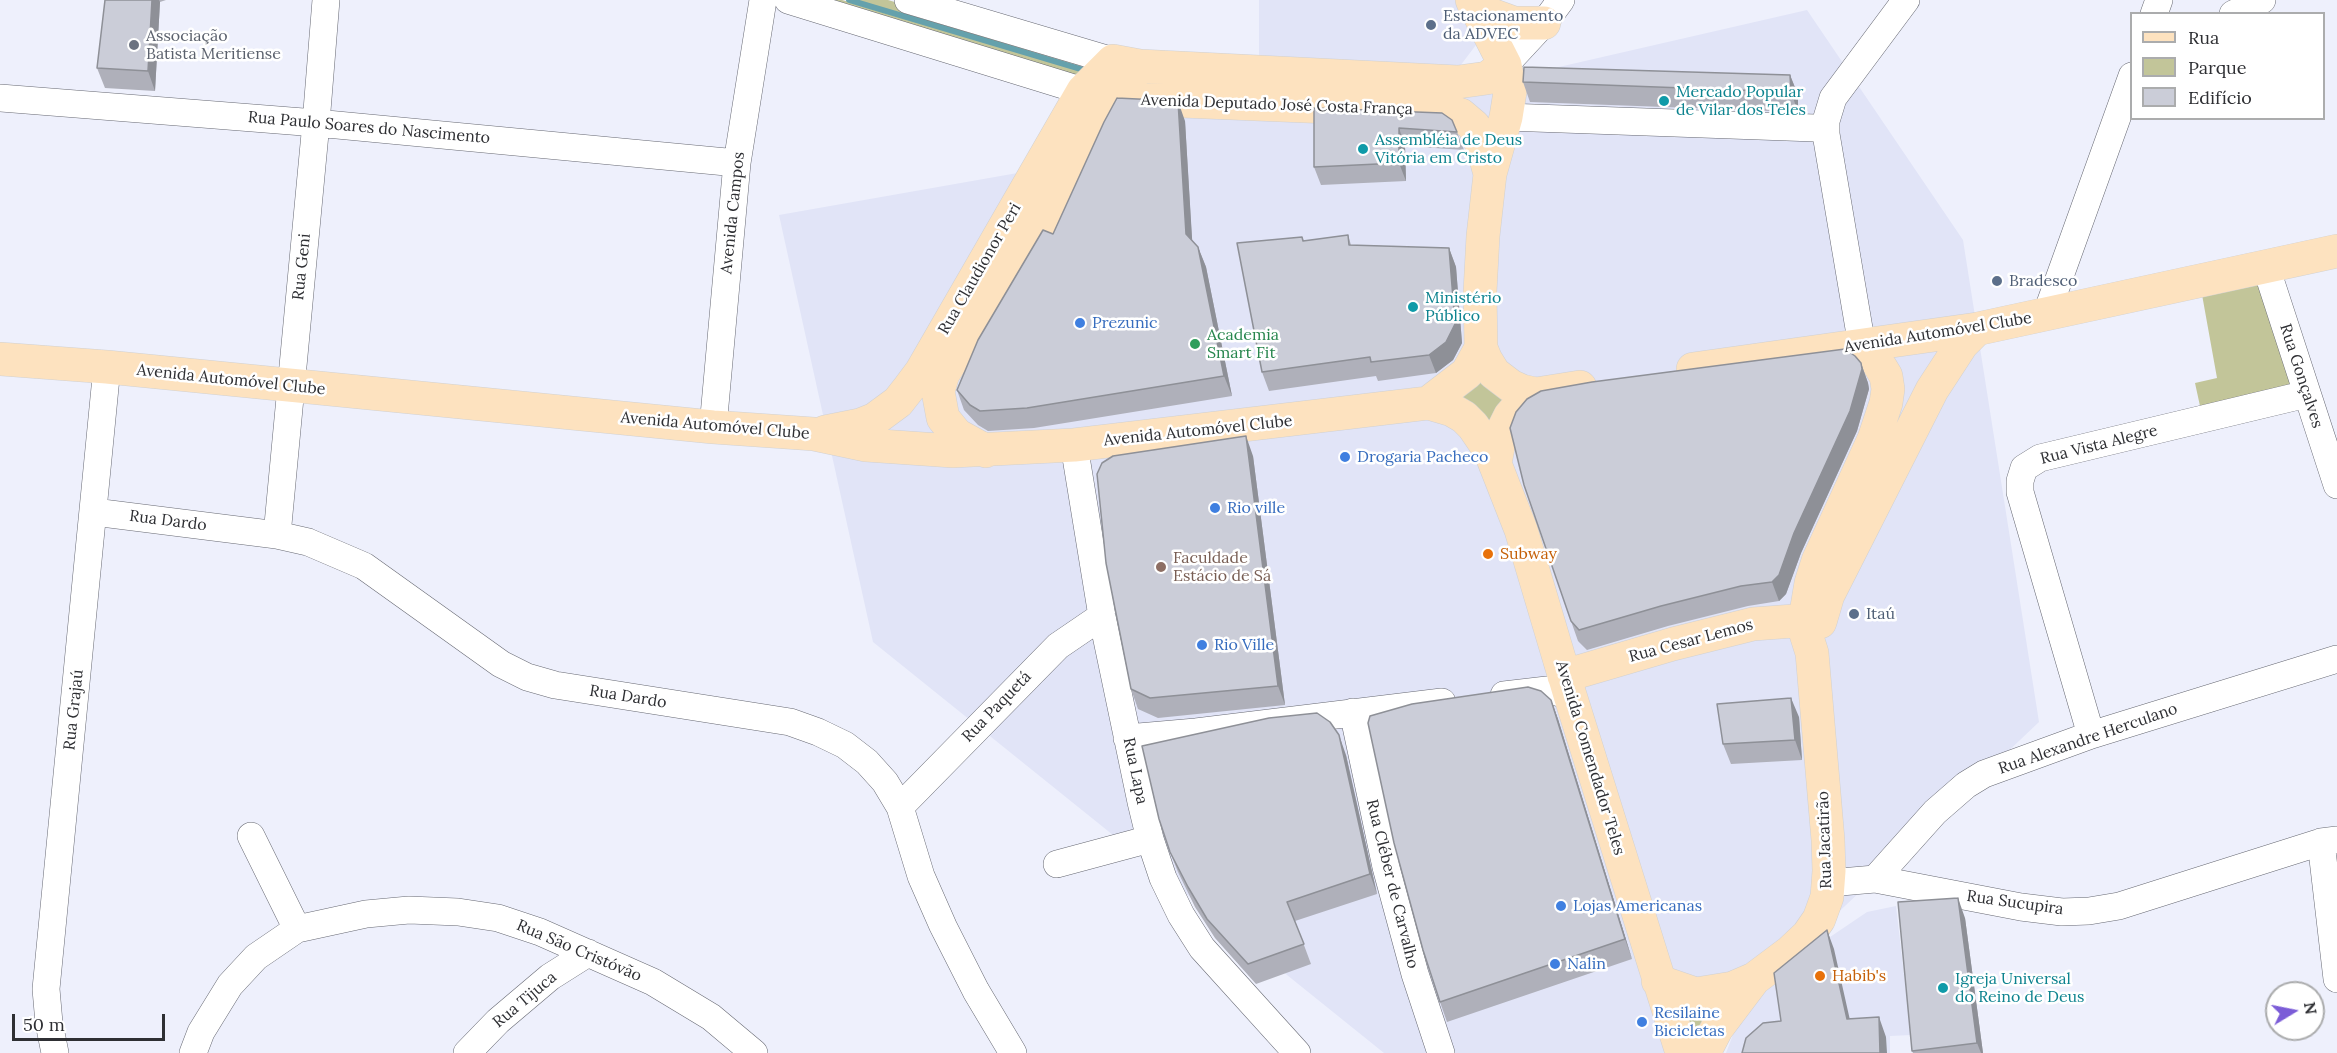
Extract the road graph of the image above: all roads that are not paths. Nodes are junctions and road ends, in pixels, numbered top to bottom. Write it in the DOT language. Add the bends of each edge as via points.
graph roads {
  1 [pos="326,0"];
  2 [pos="763,0"];
  3 [pos="788,0"];
  4 [pos="908,0"];
  5 [pos="1906,0"];
  6 [pos="2262,0"];
  7 [pos="1473,2"];
  8 [pos="1553,12"];
  9 [pos="2237,12"];
  10 [pos="1127,64"];
  11 [pos="1505,65"];
  12 [pos="2130,82"];
  13 [pos="1098,95"];
  14 [pos="0,98"];
  15 [pos="1506,117"];
  16 [pos="316,123"];
  17 [pos="1826,134"];
  18 [pos="737,163"];
  19 [pos="1490,174"];
  20 [pos="2337,251"];
  21 [pos="2266,267"];
  22 [pos="2046,315"];
  23 [pos="1977,329"];
  24 [pos="1862,346"];
  25 [pos="1481,348"];
  26 [pos="0,359"];
  27 [pos="107,367"];
  28 [pos="1661,374"];
  29 [pos="1605,382"];
  30 [pos="291,386"];
  31 [pos="1536,394"];
  32 [pos="2307,394"];
  33 [pos="1428,403"];
  34 [pos="1884,412"];
  35 [pos="1917,419"];
  36 [pos="713,427"];
  37 [pos="814,434"];
  38 [pos="1074,445"];
  39 [pos="986,451"];
  40 [pos="1496,464"];
  41 [pos="2337,485"];
  42 [pos="94,512"];
  43 [pos="277,535"];
  44 [pos="1102,616"];
  45 [pos="1813,632"];
  46 [pos="2337,659"];
  47 [pos="1560,687"];
  48 [pos="1353,712"];
  49 [pos="2091,735"];
  50 [pos="1127,738"];
  51 [pos="900,807"];
  52 [pos="251,836"];
  53 [pos="1150,839"];
  54 [pos="2329,841"];
  55 [pos="1057,864"];
  56 [pos="1875,879"];
  57 [pos="1828,884"];
  58 [pos="297,929"];
  59 [pos="588,952"];
  60 [pos="1754,979"];
  61 [pos="2337,979"];
  62 [pos="1658,981"];
  63 [pos="55,1053"];
  64 [pos="193,1053"];
  65 [pos="467,1053"];
  66 [pos="754,1053"];
  67 [pos="1013,1053"];
  68 [pos="1297,1053"];
  69 [pos="1441,1053"];
  70 [pos="1682,1053"];
  71 [pos="1704,1053"];
  1 -- 16 [label="street, Rua Geni"];
  2 -- 18 [label="street, Avenida Campos"];
  3 -- 13 [label="street, Avenida Deputado José Costa França"];
  4 -- 10 [label="street, Avenida Deputado José Costa França"];
  5 -- 17 [label="street" via="1833,98"];
  6 -- 9 [label="street"];
  7 -- 8 [label="main road" via="1514,23"];
  7 -- 11 [label="main road"];
  8 -- 11 [label="street"];
  10 -- 11 [label="main road, Avenida Deputado José Costa França" via="1466,82 1492,76"];
  10 -- 13 [label="main road, Rua Claudionor Peri" via="1121,87"];
  11 -- 15 [label="main road" via="1510,92"];
  12 -- 22 [label="street"];
  13 -- 19 [label="main road, Avenida Deputado José Costa França" via="1452,112 1474,126"];
  13 -- 37 [label="main road, Rua Claudionor Peri" via="898,402 875,419"];
  13 -- 39 [label="main road, Rua Claudionor Peri" via="1065,183 943,374 938,391 943,418 957,435"];
  14 -- 16 [label="street, Rua Paulo Soares do Nascimento"];
  15 -- 17 [label="street" via="1815,128"];
  15 -- 19 [label="main road"];
  16 -- 18 [label="street, Rua Paulo Soares do Nascimento"];
  16 -- 30 [label="street, Rua Geni"];
  17 -- 24 [label="street"];
  18 -- 36 [label="street, Avenida Campos"];
  19 -- 25 [label="main road" via="1481,258"];
  20 -- 21 [label="main road, Avenida Automóvel Clube"];
  21 -- 22 [label="main road, Avenida Automóvel Clube"];
  21 -- 32 [label="street, Rua Gonçalves"];
  22 -- 23 [label="main road, Avenida Automóvel Clube"];
  23 -- 24 [label="main road, Avenida Automóvel Clube"];
  23 -- 35 [label="main road, Rua Jacatirão" via="1949,362"];
  24 -- 28 [label="main road, Avenida Automóvel Clube"];
  24 -- 34 [label="main road, Rua Jacatirão" via="1872,353 1886,376"];
  25 -- 31 [label="main road" via="1501,380"];
  25 -- 33 [label="main road" via="1467,373"];
  26 -- 27 [label="main road, Avenida Automóvel Clube"];
  27 -- 30 [label="main road, Avenida Automóvel Clube"];
  27 -- 42 [label="street, Rua Grajaú"];
  29 -- 31 [label="main road"];
  30 -- 36 [label="main road, Avenida Automóvel Clube"];
  30 -- 43 [label="street, Rua Geni"];
  31 -- 40 [label="main road, Avenida Comendador Teles" via="1510,416 1500,436"];
  32 -- 41 [label="street, Rua Gonçalves"];
  32 -- 49 [label="street, Rua Vista Alegre" via="2040,458 2024,468 2020,492"];
  33 -- 38 [label="main road, Avenida Automóvel Clube"];
  33 -- 40 [label="main road, Avenida Comendador Teles" via="1464,417"];
  34 -- 35 [label="main road"];
  34 -- 45 [label="main road, Rua Jacatirão" via="1818,561"];
  35 -- 45 [label="main road, Rua Jacatirão"];
  36 -- 37 [label="main road, Avenida Automóvel Clube"];
  37 -- 39 [label="main road, Avenida Automóvel Clube" via="866,445"];
  38 -- 39 [label="main road, Avenida Automóvel Clube"];
  38 -- 44 [label="street, Rua Lapa"];
  40 -- 47 [label="main road, Avenida Comendador Teles" via="1521,530"];
  42 -- 43 [label="street, Rua Dardo"];
  42 -- 63 [label="street, Rua Grajaú" via="46,988"];
  43 -- 51 [label="street, Rua Dardo" via="308,542 364,566 501,664 527,677 555,685 790,722 818,732 845,745 867,762"];
  44 -- 50 [label="street, Rua Lapa"];
  44 -- 51 [label="street, Rua Paquetá" via="1058,646"];
  45 -- 47 [label="main road, Rua Cesar Lemos" via="1750,642"];
  45 -- 57 [label="main road, Rua Jacatirão"];
  46 -- 49 [label="street, Rua Alexandre Herculano"];
  47 -- 48 [label="street"];
  47 -- 62 [label="main road, Avenida Comendador Teles"];
  48 -- 50 [label="street"];
  48 -- 69 [label="street, Rua Cléber de Carvalho" via="1386,867 1414,974"];
  49 -- 56 [label="street, Rua Alexandre Herculano" via="1984,774 1966,785 1935,812"];
  50 -- 53 [label="street, Rua Lapa"];
  51 -- 67 [label="street, Rua Dardo" via="921,876 943,926"];
  52 -- 58 [label="street"];
  53 -- 55 [label="street"];
  53 -- 68 [label="street, Rua Lapa" via="1163,878 1202,948"];
  54 -- 56 [label="street, Rua Sucupira" via="2120,906 2089,911 2020,907"];
  54 -- 61 [label="street"];
  56 -- 57 [label="street, Rua Sucupira"];
  57 -- 60 [label="main road, Rua Jacatirão" via="1823,910 1808,935"];
  58 -- 59 [label="street, Rua São Cristóvão" via="366,914 409,910 458,912 498,918"];
  58 -- 64 [label="street, Rua São Cristóvão" via="256,957 230,985 201,1032"];
  59 -- 65 [label="street, Rua Tijuca" via="550,977"];
  59 -- 66 [label="street, Rua São Cristóvão" via="663,987 711,1017"];
  60 -- 62 [label="main road" via="1726,990 1696,994"];
  60 -- 71 [label="main road, Rua Jacatirão" via="1717,1028"];
  62 -- 70 [label="main road, Avenida Comendador Teles"];
}
